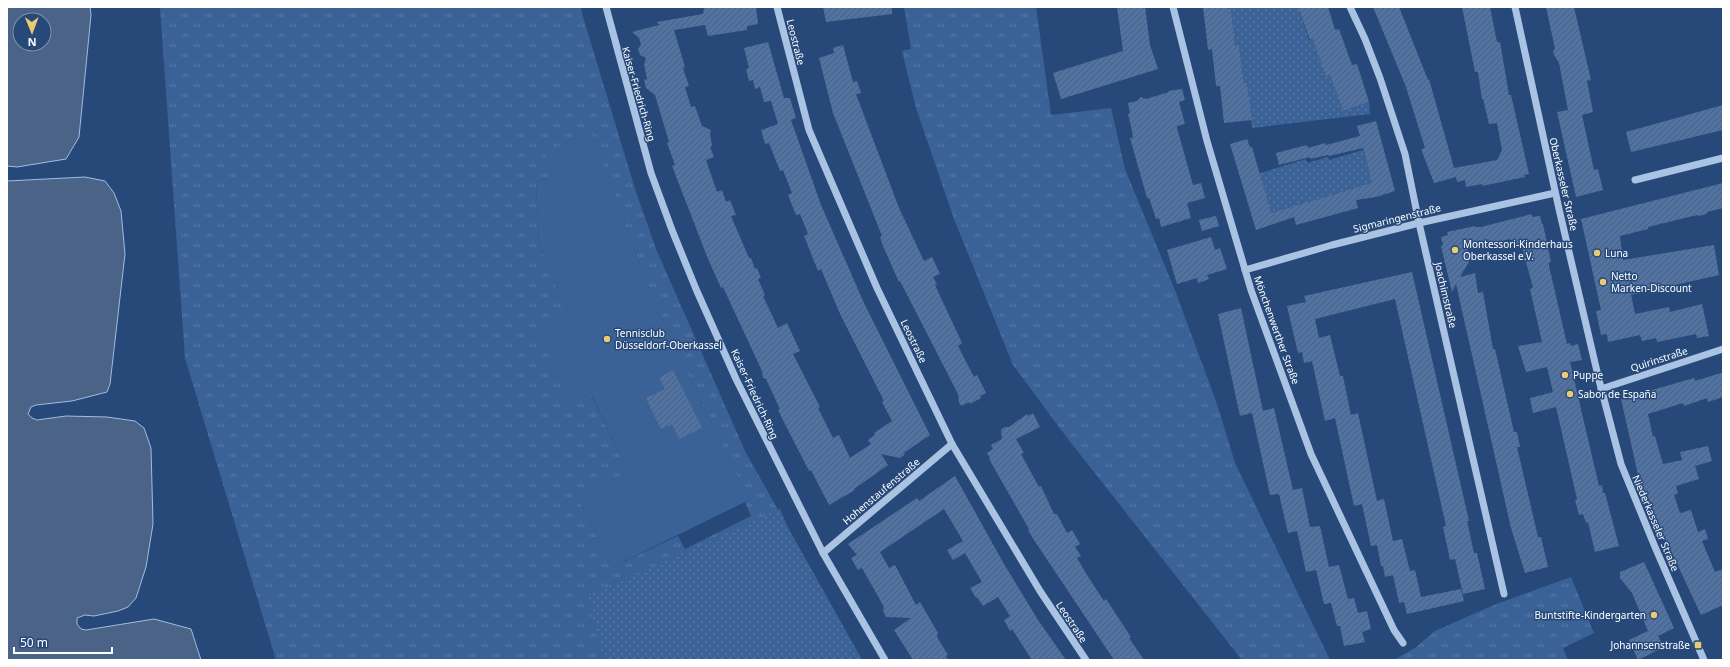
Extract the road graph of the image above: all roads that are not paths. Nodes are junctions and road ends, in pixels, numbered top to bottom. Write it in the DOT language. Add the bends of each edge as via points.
graph roads {
  1 [pos="607,7"];
  2 [pos="777,7"];
  3 [pos="1173,7"];
  4 [pos="1350,7"];
  5 [pos="1515,7"];
  6 [pos="1723,158"];
  7 [pos="1635,180"];
  8 [pos="1556,193"];
  9 [pos="1419,223"];
  10 [pos="1245,270"];
  11 [pos="1723,349"];
  12 [pos="1601,389"];
  13 [pos="952,444"];
  14 [pos="823,553"];
  15 [pos="1504,594"];
  16 [pos="1403,644"];
  17 [pos="885,660"];
  18 [pos="1086,660"];
  19 [pos="1704,660"];
  1 -- 14 [label="street, Kaiser-Friedrich-Ring" via="651,173 672,230 736,379"];
  2 -- 13 [label="street, Leostraße" via="809,130 877,288"];
  3 -- 10 [label="street, Mönchenwerther Straße" via="1207,142"];
  4 -- 9 [label="street, Joachimstraße" via="1393,114"];
  5 -- 8 [label="street, Oberkasseler Straße"];
  6 -- 7 [label="street"];
  8 -- 9 [label="street, Sigmaringenstraße"];
  8 -- 12 [label="street, Oberkasseler Straße"];
  9 -- 10 [label="street, Sigmaringenstraße" via="1332,244"];
  9 -- 15 [label="street, Joachimstraße"];
  10 -- 16 [label="street, Mönchenwerther Straße" via="1311,454"];
  11 -- 12 [label="street, Quirinstraße"];
  12 -- 19 [label="street, Niederkasseler Straße" via="1621,464"];
  13 -- 14 [label="street, Hohenstaufenstraße"];
  13 -- 18 [label="street, Leostraße" via="1040,591"];
  14 -- 17 [label="street, Kaiser-Friedrich-Ring"];
}
